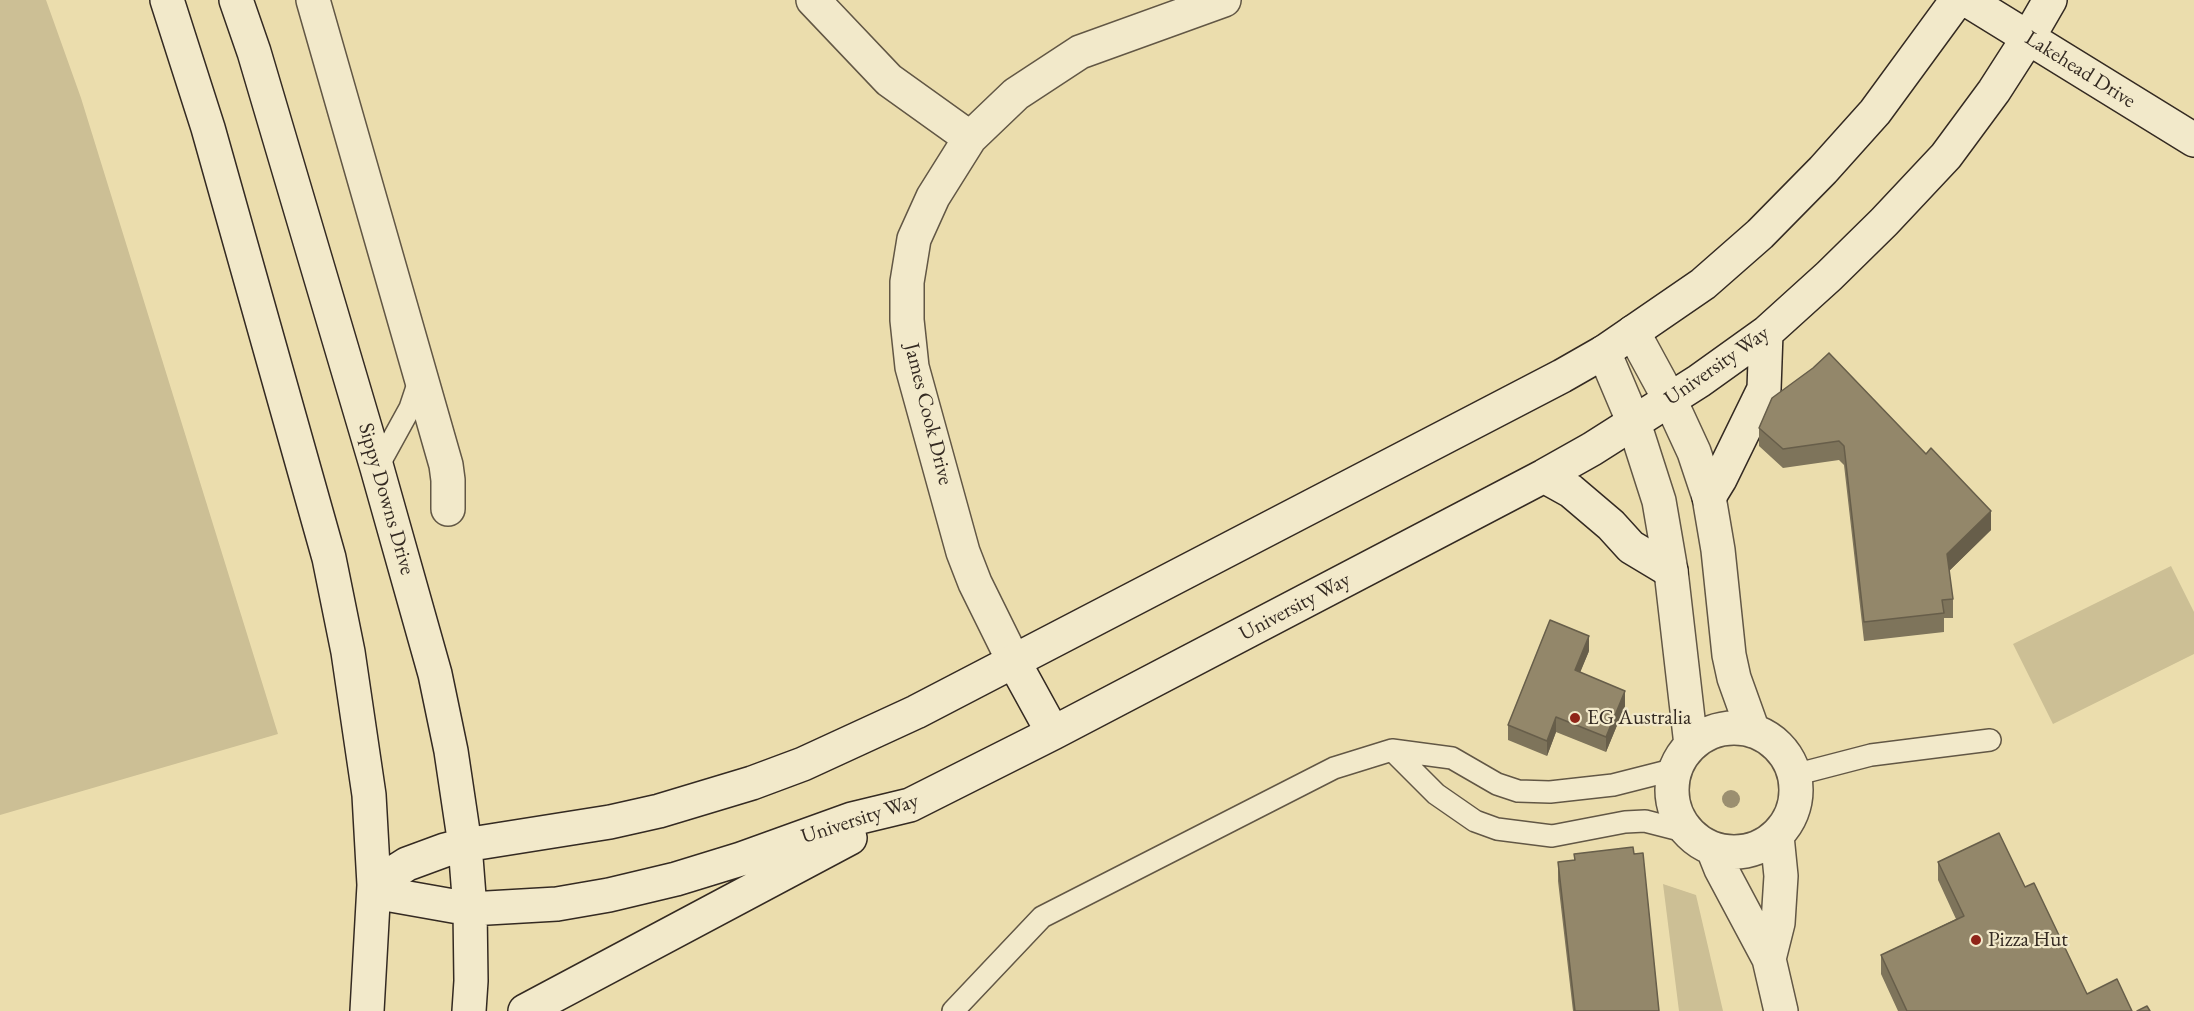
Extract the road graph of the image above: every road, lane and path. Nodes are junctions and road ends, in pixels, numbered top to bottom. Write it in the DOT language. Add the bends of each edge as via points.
graph roads {
  1 [pos="167,0"];
  2 [pos="236,0"];
  3 [pos="313,0"];
  4 [pos="813,0"];
  5 [pos="1224,0"];
  6 [pos="1957,0"];
  7 [pos="1967,0"];
  8 [pos="2050,0"];
  9 [pos="2028,38"];
  10 [pos="970,138"];
  11 [pos="2194,140"];
  12 [pos="1633,332"];
  13 [pos="1766,333"];
  14 [pos="1604,352"];
  15 [pos="420,378"];
  16 [pos="1670,400"];
  17 [pos="1634,423"];
  18 [pos="377,468"];
  19 [pos="1544,476"];
  20 [pos="1709,497"];
  21 [pos="448,509"];
  22 [pos="1671,571"];
  23 [pos="1014,662"];
  24 [pos="1752,731"];
  25 [pos="1053,733"];
  26 [pos="1990,740"];
  27 [pos="1392,750"];
  28 [pos="1683,757"];
  29 [pos="1794,775"];
  30 [pos="918,802"];
  31 [pos="1777,836"];
  32 [pos="1701,840"];
  33 [pos="465,845"];
  34 [pos="374,889"];
  35 [pos="470,909"];
  36 [pos="1769,958"];
  37 [pos="367,1011"];
  38 [pos="469,1011"];
  39 [pos="525,1011"];
  40 [pos="953,1011"];
  41 [pos="1781,1011"];
  1 -- 34 [label="main road" via="208,128 329,558 348,652 369,795"];
  2 -- 18 [label="main road, Sippy Downs Drive"];
  3 -- 15 [label="main road"];
  4 -- 10 [label="main road" via="889,80"];
  5 -- 10 [label="main road, James Cook Drive" via="1080,52 1016,94"];
  6 -- 12 [label="main road" via="1875,112 1823,170 1760,234 1703,284"];
  7 -- 9 [label="main road, Lakehead Drive"];
  8 -- 9 [label="main road, University Way"];
  9 -- 11 [label="main road, Lakehead Drive"];
  9 -- 13 [label="main road, University Way" via="1946,156 1853,253"];
  10 -- 23 [label="main road, James Cook Drive" via="933,197 914,239 907,282 907,320 912,367 963,552"];
  12 -- 14 [label="main road"];
  12 -- 16 [label="main road"];
  13 -- 16 [label="main road, University Way"];
  13 -- 20 [label="main road" via="1764,389"];
  14 -- 17 [label="main road"];
  14 -- 23 [label="main road"];
  15 -- 18 [label="lane" via="410,408"];
  15 -- 21 [label="main road" via="447,472"];
  16 -- 17 [label="main road, University Way"];
  16 -- 20 [label="main road"];
  17 -- 19 [label="main road, University Way"];
  17 -- 22 [label="main road" via="1659,501"];
  18 -- 33 [label="main road, Sippy Downs Drive" via="435,674"];
  19 -- 22 [label="main road" via="1571,492 1631,547"];
  19 -- 25 [label="main road, University Way"];
  20 -- 24 [label="main road" via="1728,656"];
  22 -- 28 [label="main road"];
  23 -- 25 [label="main road, James Cook Drive"];
  23 -- 33 [label="main road" via="862,739 752,783 610,822"];
  24 -- 28 [label="main road" via="1736,728 1704,735"];
  24 -- 29 [label="main road" via="1772,740 1786,756"];
  25 -- 30 [label="main road, University Way"];
  26 -- 29 [label="lane" via="1871,755"];
  27 -- 28 [label="lane" via="1452,758 1497,784 1518,791 1550,792 1613,785"];
  27 -- 32 [label="lane" via="1436,794 1475,821 1497,829 1552,836 1645,821"];
  27 -- 40 [label="lane" via="1334,768 1042,917"];
  28 -- 32 [label="main road" via="1672,786 1673,803 1679,819"];
  29 -- 31 [label="main road" via="1794,808"];
  30 -- 35 [label="main road, University Way" via="852,819 665,882 557,904"];
  30 -- 39 [label="main road"];
  31 -- 32 [label="main road" via="1763,846 1730,852"];
  31 -- 36 [label="main road" via="1778,923"];
  32 -- 36 [label="main road"];
  33 -- 34 [label="main road" via="407,864"];
  33 -- 35 [label="main road, Sippy Downs Drive"];
  34 -- 35 [label="main road, University Way"];
  34 -- 37 [label="main road"];
  35 -- 38 [label="main road, Sippy Downs Drive"];
  36 -- 41 [label="main road"];
}
